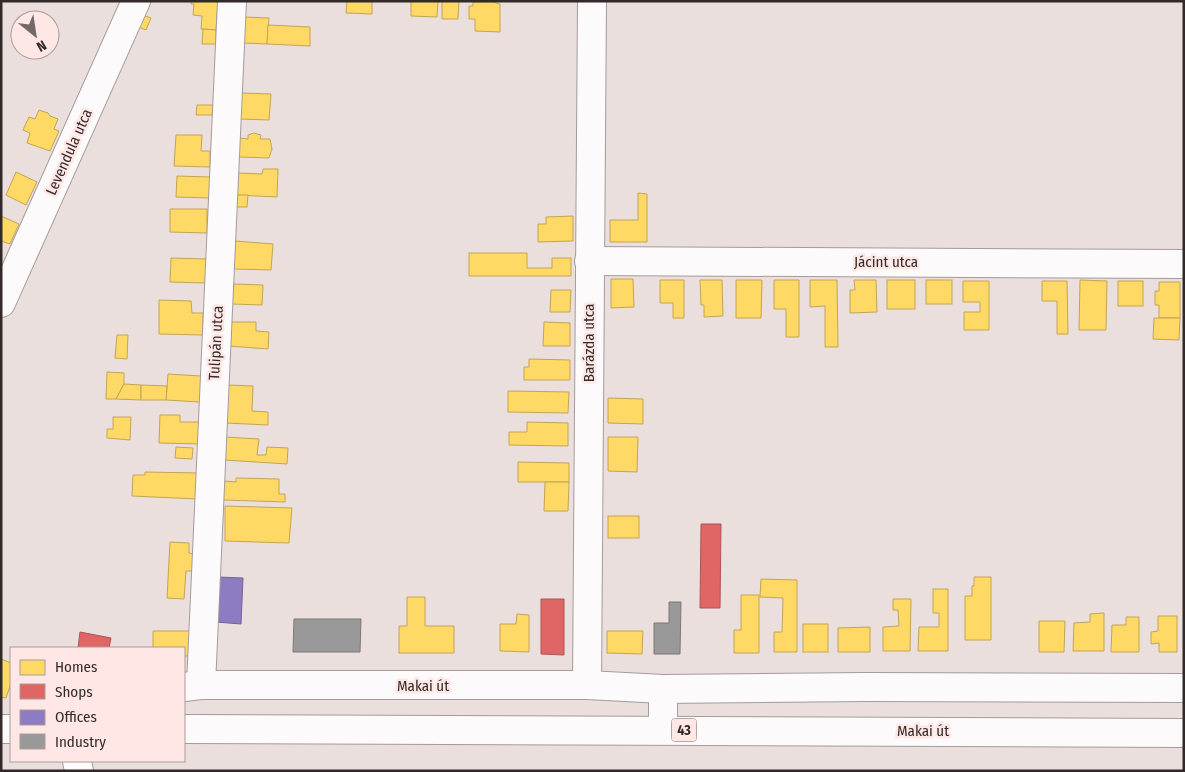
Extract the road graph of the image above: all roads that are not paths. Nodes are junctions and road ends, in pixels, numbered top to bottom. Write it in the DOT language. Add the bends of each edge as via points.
graph roads {
  1 [pos="136,1"];
  2 [pos="232,1"];
  3 [pos="592,1"];
  4 [pos="589,261"];
  5 [pos="1184,264"];
  6 [pos="1,303"];
  7 [pos="587,685"];
  8 [pos="192,686"];
  9 [pos="1184,688"];
  10 [pos="663,689"];
  11 [pos="185,729"];
  12 [pos="663,730"];
  13 [pos="1184,733"];
  1 -- 6 [label="street, Levendula utca"];
  2 -- 8 [label="street, Tulipán utca"];
  3 -- 4 [label="street, Barázda utca"];
  4 -- 5 [label="street, Jácint utca"];
  4 -- 7 [label="street, Barázda utca"];
  7 -- 8 [label="street, Makai út"];
  7 -- 10 [label="street, Makai út"];
  9 -- 10 [label="street, Makai út"];
  10 -- 12 [label="street"];
  11 -- 12 [label="street, Makai út / 43"];
  12 -- 13 [label="street, Makai út / 43"];
}
